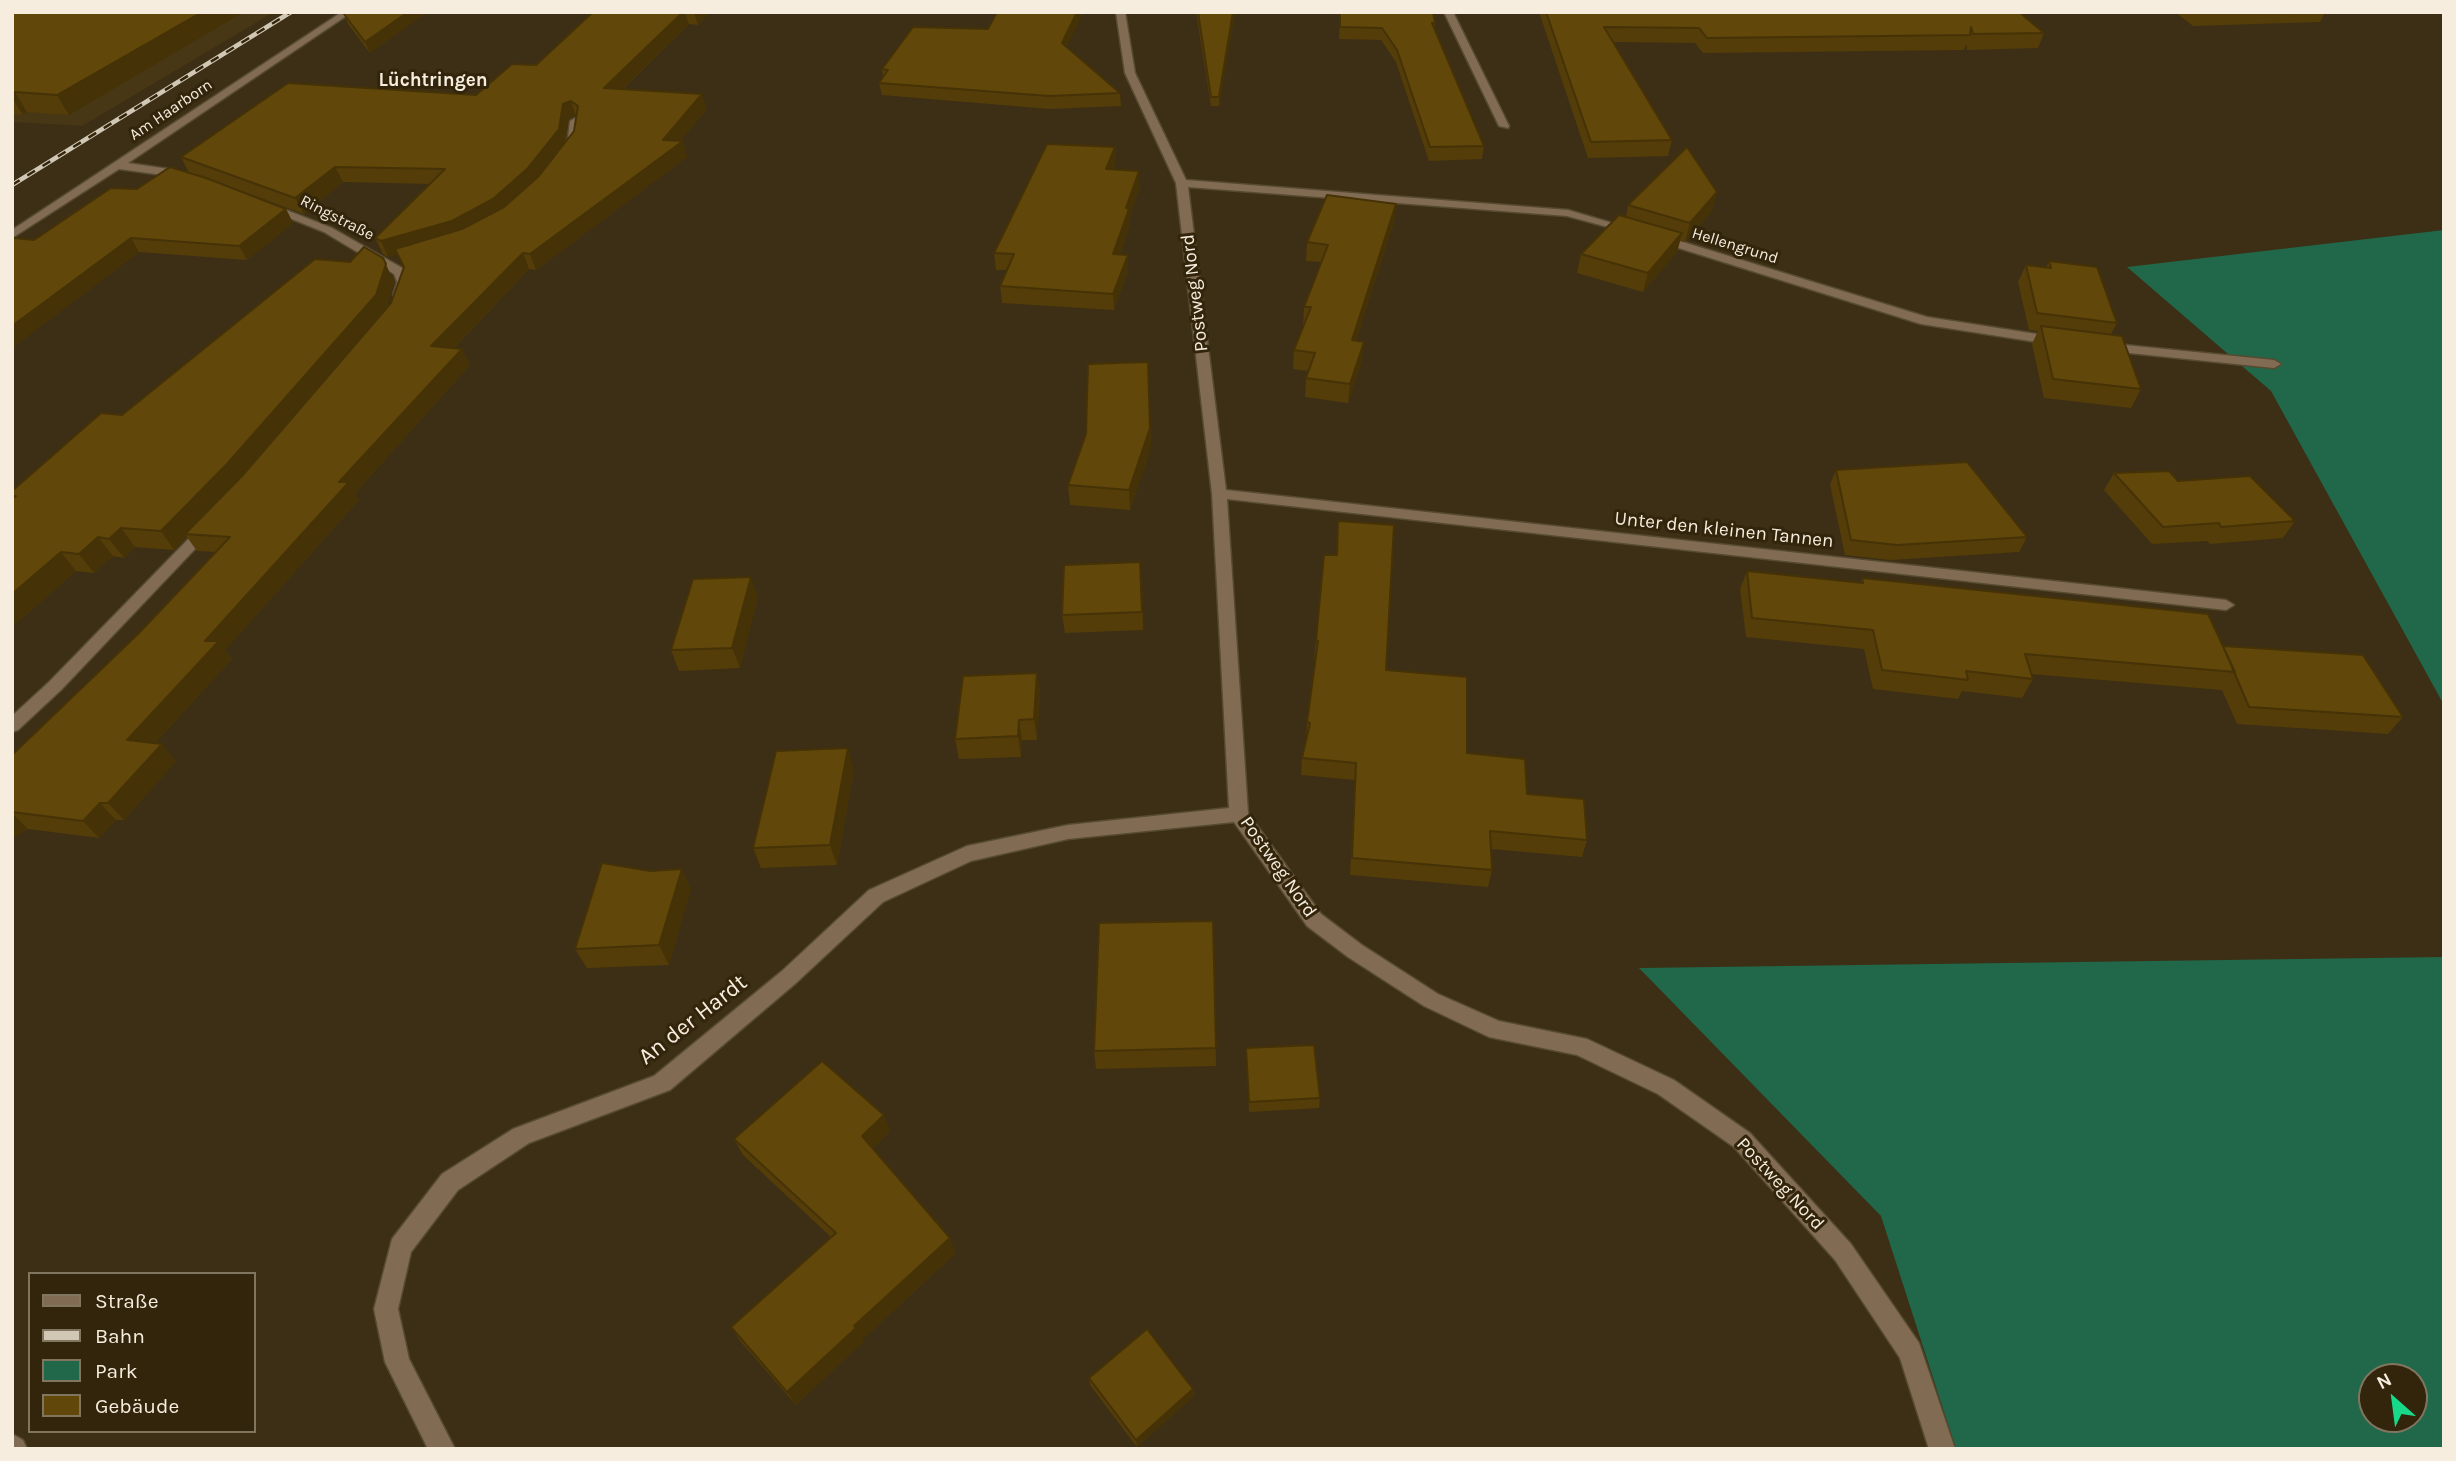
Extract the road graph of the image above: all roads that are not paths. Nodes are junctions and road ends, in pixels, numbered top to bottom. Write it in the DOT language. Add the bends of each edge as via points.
graph roads {
  1 [pos="348,12"];
  2 [pos="1120,12"];
  3 [pos="1448,12"];
  4 [pos="575,121"];
  5 [pos="1504,126"];
  6 [pos="117,165"];
  7 [pos="555,166"];
  8 [pos="205,183"];
  9 [pos="1182,183"];
  10 [pos="256,201"];
  11 [pos="12,235"];
  12 [pos="396,304"];
  13 [pos="2070,343"];
  14 [pos="2097,346"];
  15 [pos="2274,363"];
  16 [pos="1219,494"];
  17 [pos="217,518"];
  18 [pos="2226,605"];
  19 [pos="12,726"];
  20 [pos="1239,814"];
  21 [pos="442,1449"];
  22 [pos="1942,1449"];
  1 -- 6 [label="street, Am Haarborn"];
  2 -- 9 [label="street, Postweg Nord" via="1130,73"];
  3 -- 5 [label="street"];
  4 -- 7 [label="street" via="572,145"];
  6 -- 8 [label="street" via="165,171"];
  6 -- 11 [label="street, Am Haarborn"];
  9 -- 13 [label="street, Hellengrund" via="1568,213 1925,321"];
  9 -- 16 [label="street, Postweg Nord"];
  10 -- 12 [label="street, Ringstraße" via="392,262 403,282"];
  14 -- 15 [label="street"];
  16 -- 18 [label="street, Unter den kleinen Tannen"];
  16 -- 20 [label="street, Postweg Nord"];
  17 -- 19 [label="street"];
  20 -- 21 [label="street, An der Hardt" via="1068,832 967,854 876,896 789,977 662,1083 521,1136 450,1182 400,1247 386,1309 397,1362"];
  20 -- 22 [label="street, Postweg Nord" via="1314,920 1354,951 1431,1000 1496,1030 1580,1046 1666,1087 1742,1140 1843,1252 1910,1352"];
}
